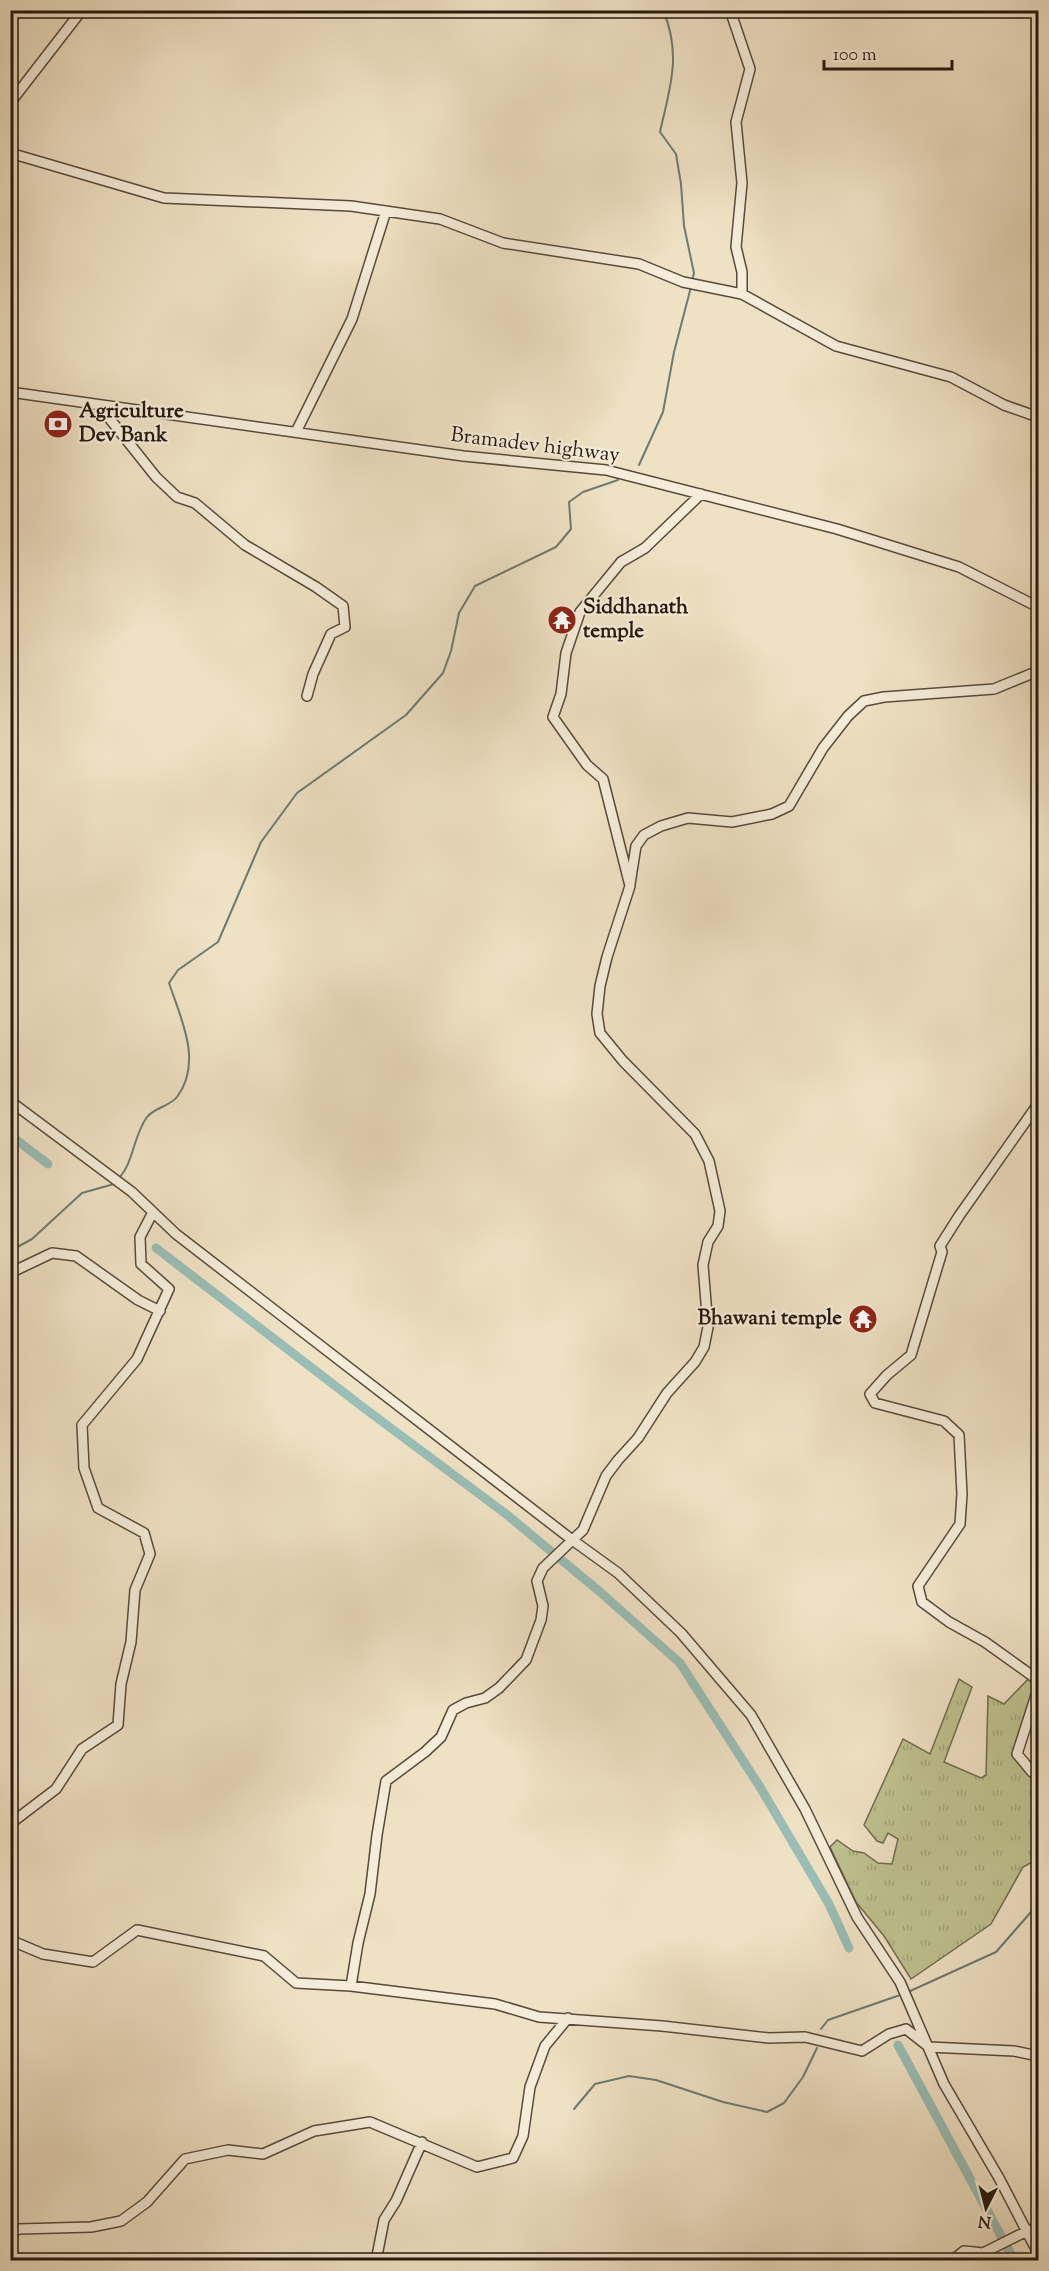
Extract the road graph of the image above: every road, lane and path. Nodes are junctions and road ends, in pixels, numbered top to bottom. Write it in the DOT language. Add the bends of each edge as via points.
graph roads {
  1 [pos="82,10"];
  2 [pos="730,10"];
  3 [pos="10,103"];
  4 [pos="10,153"];
  5 [pos="386,211"];
  6 [pos="742,294"];
  7 [pos="10,392"];
  8 [pos="108,406"];
  9 [pos="1038,417"];
  10 [pos="296,432"];
  11 [pos="701,494"];
  12 [pos="1038,607"];
  13 [pos="1038,671"];
  14 [pos="307,696"];
  15 [pos="630,886"];
  16 [pos="10,1101"];
  17 [pos="1038,1104"];
  18 [pos="153,1212"];
  19 [pos="10,1273"];
  20 [pos="160,1311"];
  21 [pos="572,1539"];
  22 [pos="1038,1680"];
  23 [pos="1038,1689"];
  24 [pos="1038,1774"];
  25 [pos="10,1824"];
  26 [pos="10,1940"];
  27 [pos="351,1986"];
  28 [pos="568,2018"];
  29 [pos="929,2047"];
  30 [pos="1038,2056"];
  31 [pos="422,2142"];
  32 [pos="1038,2229"];
  33 [pos="1027,2231"];
  34 [pos="10,2234"];
  35 [pos="1038,2253"];
  36 [pos="985,2257"];
  37 [pos="373,2260"];
  38 [pos="953,2260"];
  1 -- 3 [label="street"];
  2 -- 6 [label="street" via="750,69 736,122 742,183 736,247"];
  4 -- 5 [label="street" via="164,198"];
  5 -- 6 [label="street" via="440,219 503,243 639,264 683,282"];
  5 -- 10 [label="street" via="352,319"];
  6 -- 9 [label="street" via="836,346 951,377 1004,405"];
  7 -- 8 [label="street, Bramadev highway"];
  8 -- 10 [label="street, Bramadev highway"];
  8 -- 14 [label="street" via="109,418 177,497 195,503 245,544 343,606 345,627 331,634"];
  10 -- 11 [label="street, Bramadev highway" via="463,456 606,470"];
  11 -- 12 [label="street, Bramadev highway" via="837,529 959,567"];
  11 -- 15 [label="street" via="645,548 621,562 580,612 566,653 561,694 553,717 587,765 603,779"];
  13 -- 15 [label="street" via="994,689 864,701 823,748 789,806 772,814 732,822 688,818 644,835 636,846"];
  15 -- 21 [label="street" via="600,986 600,1033 695,1134 709,1161 720,1211 704,1265 708,1326 704,1347 606,1476 587,1523"];
  16 -- 18 [label="street"];
  17 -- 22 [label="street" via="940,1246 942,1252 911,1355 870,1394 875,1402 944,1421 959,1435 960,1524 918,1586 922,1602"];
  18 -- 20 [label="street" via="140,1237 141,1264 169,1289"];
  18 -- 21 [label="street" via="176,1234"];
  19 -- 20 [label="street" via="52,1253 76,1256"];
  20 -- 25 [label="street" via="137,1359 82,1425 84,1468 98,1508 144,1533 150,1554 135,1590 118,1725 82,1749 56,1789"];
  21 -- 27 [label="street" via="543,1569 537,1581 543,1606 526,1660 499,1688 453,1710 441,1737 386,1781 370,1894"];
  21 -- 29 [label="street" via="618,1573 681,1633 751,1715 805,1809 858,1917 900,1982"];
  23 -- 24 [label="street" via="1017,1754"];
  26 -- 27 [label="street" via="43,1954 93,1962 137,1930 264,1956 296,1983"];
  27 -- 28 [label="street" via="495,2004 539,2017"];
  28 -- 29 [label="street" via="769,2038 805,2037 862,2051 906,2029"];
  28 -- 31 [label="street" via="545,2046 530,2086 523,2136 513,2158 477,2167"];
  29 -- 30 [label="street" via="1014,2051"];
  29 -- 33 [label="street" via="944,2084"];
  31 -- 34 [label="street" via="370,2122 314,2131 263,2154 228,2150 185,2159 147,2202 122,2221 91,2227 19,2229"];
  31 -- 37 [label="street" via="384,2220"];
  32 -- 33 [label="street"];
  33 -- 35 [label="street"];
  33 -- 36 [label="street"];
  36 -- 38 [label="street" via="964,2251"];
}
